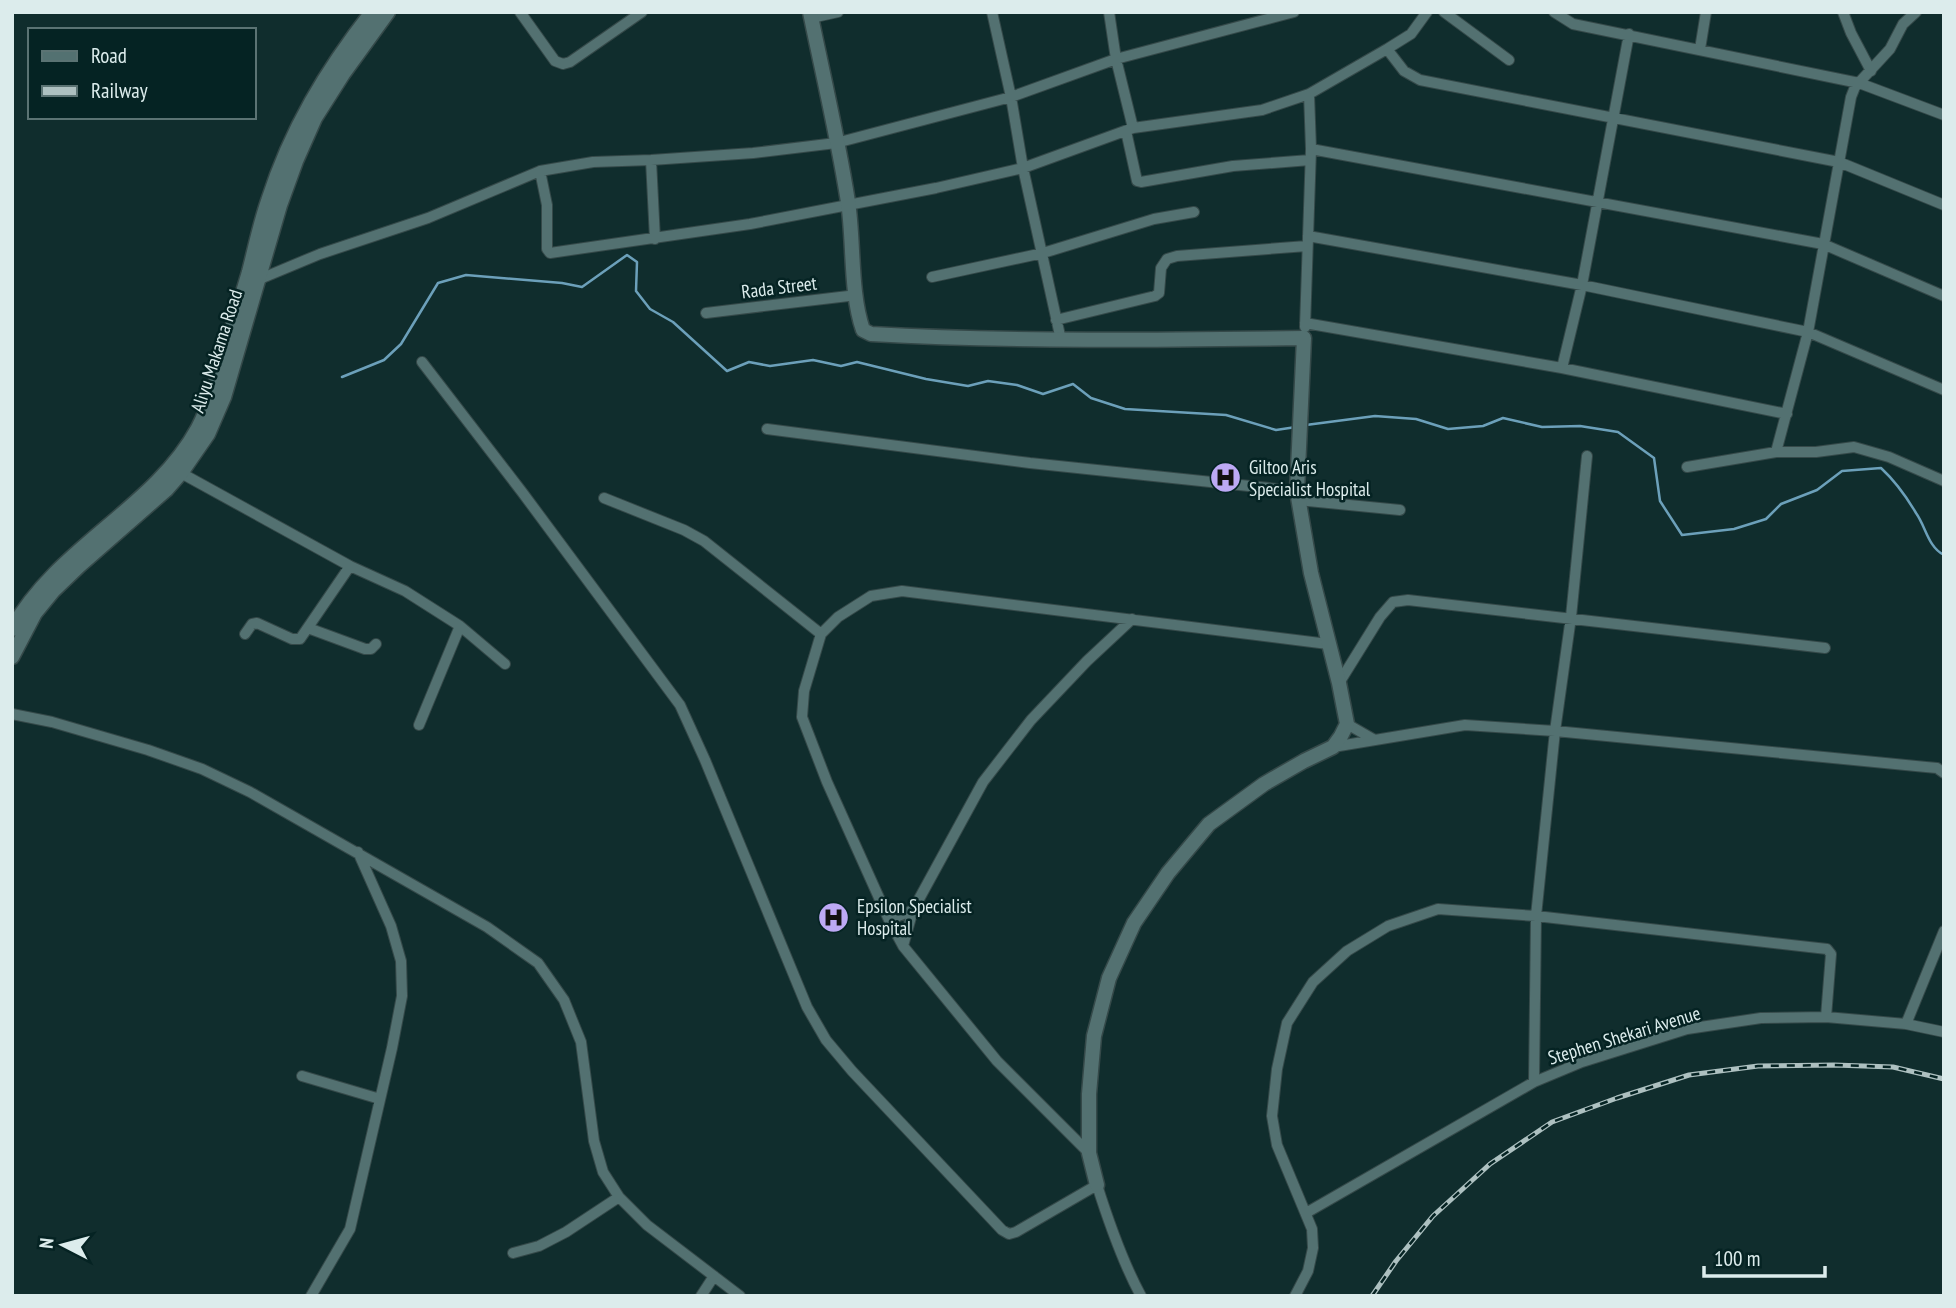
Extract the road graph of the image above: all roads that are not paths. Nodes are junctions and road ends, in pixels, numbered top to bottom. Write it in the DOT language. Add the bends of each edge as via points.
graph roads {
  1 [pos="372,12"];
  2 [pos="388,12"];
  3 [pos="520,12"];
  4 [pos="642,12"];
  5 [pos="838,12"];
  6 [pos="992,12"];
  7 [pos="1109,12"];
  8 [pos="1294,12"];
  9 [pos="1427,12"];
  10 [pos="1444,12"];
  11 [pos="1554,12"];
  12 [pos="1706,12"];
  13 [pos="1843,12"];
  14 [pos="1898,12"];
  15 [pos="1916,12"];
  16 [pos="811,15"];
  17 [pos="1903,24"];
  18 [pos="1629,34"];
  19 [pos="1387,49"];
  20 [pos="1700,49"];
  21 [pos="1116,59"];
  22 [pos="1509,60"];
  23 [pos="1871,71"];
  24 [pos="1859,83"];
  25 [pos="1309,94"];
  26 [pos="1011,97"];
  27 [pos="1941,112"];
  28 [pos="1613,117"];
  29 [pos="1130,130"];
  30 [pos="836,143"];
  31 [pos="1311,149"];
  32 [pos="651,160"];
  33 [pos="1310,160"];
  34 [pos="1839,162"];
  35 [pos="1023,168"];
  36 [pos="540,171"];
  37 [pos="1598,201"];
  38 [pos="848,204"];
  39 [pos="1944,205"];
  40 [pos="1194,212"];
  41 [pos="655,239"];
  42 [pos="1308,241"];
  43 [pos="1823,244"];
  44 [pos="1043,253"];
  45 [pos="932,277"];
  46 [pos="260,279"];
  47 [pos="1582,285"];
  48 [pos="856,295"];
  49 [pos="1944,296"];
  50 [pos="706,313"];
  51 [pos="241,318"];
  52 [pos="1056,320"];
  53 [pos="1305,323"];
  54 [pos="1808,332"];
  55 [pos="1304,338"];
  56 [pos="1061,340"];
  57 [pos="422,362"];
  58 [pos="1562,368"];
  59 [pos="1944,390"];
  60 [pos="1787,414"];
  61 [pos="766,429"];
  62 [pos="1776,453"];
  63 [pos="1587,456"];
  64 [pos="1688,467"];
  65 [pos="181,473"];
  66 [pos="1944,481"];
  67 [pos="1297,496"];
  68 [pos="604,498"];
  69 [pos="1400,510"];
  70 [pos="88,550"];
  71 [pos="350,566"];
  72 [pos="1571,617"];
  73 [pos="1132,619"];
  74 [pos="460,626"];
  75 [pos="308,628"];
  76 [pos="12,629"];
  77 [pos="245,634"];
  78 [pos="821,634"];
  79 [pos="376,644"];
  80 [pos="1328,644"];
  81 [pos="1825,648"];
  82 [pos="1357,655"];
  83 [pos="12,657"];
  84 [pos="1334,663"];
  85 [pos="505,664"];
  86 [pos="1339,683"];
  87 [pos="12,714"];
  88 [pos="1347,724"];
  89 [pos="419,725"];
  90 [pos="1555,731"];
  91 [pos="1373,739"];
  92 [pos="1333,747"];
  93 [pos="1944,773"];
  94 [pos="358,852"];
  95 [pos="913,910"];
  96 [pos="1536,916"];
  97 [pos="889,920"];
  98 [pos="1944,931"];
  99 [pos="903,946"];
  100 [pos="1826,1017"];
  101 [pos="1906,1024"];
  102 [pos="1944,1032"];
  103 [pos="302,1076"];
  104 [pos="1534,1082"];
  105 [pos="380,1099"];
  106 [pos="1089,1153"];
  107 [pos="1097,1185"];
  108 [pos="619,1197"];
  109 [pos="1307,1213"];
  110 [pos="513,1253"];
  111 [pos="714,1276"];
  112 [pos="311,1296"];
  113 [pos="701,1296"];
  114 [pos="740,1296"];
  115 [pos="1141,1296"];
  116 [pos="1295,1296"];
  1 -- 51 [label="street, Aliyu Makama Road" via="332,67 294,134 268,202"];
  2 -- 46 [label="street, Aliyu Makama Road" via="315,118 280,205"];
  3 -- 4 [label="street" via="555,61 562,64"];
  5 -- 16 [label="street"];
  6 -- 26 [label="street"];
  7 -- 21 [label="street"];
  8 -- 21 [label="street"];
  9 -- 19 [label="street" via="1411,34"];
  10 -- 22 [label="street"];
  11 -- 18 [label="street" via="1573,24"];
  12 -- 20 [label="street"];
  13 -- 23 [label="street"];
  14 -- 17 [label="street"];
  15 -- 17 [label="street"];
  16 -- 30 [label="street"];
  17 -- 23 [label="street"];
  18 -- 20 [label="street"];
  18 -- 28 [label="street"];
  19 -- 25 [label="street"];
  19 -- 28 [label="street" via="1404,71 1420,80"];
  20 -- 24 [label="street"];
  21 -- 26 [label="street"];
  21 -- 29 [label="street"];
  23 -- 24 [label="street"];
  24 -- 27 [label="street"];
  24 -- 34 [label="street" via="1851,97"];
  25 -- 29 [label="street" via="1262,110"];
  25 -- 31 [label="street"];
  26 -- 30 [label="street"];
  26 -- 35 [label="street"];
  28 -- 34 [label="street"];
  28 -- 37 [label="street"];
  29 -- 33 [label="street" via="1137,181 1141,182 1233,166"];
  29 -- 35 [label="street"];
  30 -- 32 [label="street"];
  30 -- 38 [label="street"];
  31 -- 33 [label="street"];
  31 -- 37 [label="street"];
  32 -- 36 [label="street" via="593,162"];
  32 -- 41 [label="street"];
  33 -- 42 [label="street"];
  34 -- 39 [label="street"];
  34 -- 43 [label="street"];
  35 -- 38 [label="street"];
  35 -- 44 [label="street"];
  36 -- 41 [label="street" via="550,253"];
  36 -- 46 [label="street" via="428,218"];
  37 -- 43 [label="street"];
  37 -- 47 [label="street"];
  38 -- 41 [label="street"];
  38 -- 48 [label="street"];
  40 -- 44 [label="street" via="1154,219"];
  42 -- 47 [label="street"];
  42 -- 52 [label="street" via="1167,259 1155,296"];
  42 -- 53 [label="street"];
  43 -- 49 [label="street"];
  43 -- 54 [label="street"];
  44 -- 45 [label="street"];
  44 -- 52 [label="street"];
  46 -- 51 [label="street, Aliyu Makama Road"];
  47 -- 54 [label="street"];
  47 -- 58 [label="street"];
  48 -- 50 [label="street, Rada Street"];
  48 -- 56 [label="street" via="863,330 871,334"];
  51 -- 65 [label="street, Aliyu Makama Road" via="224,397 208,434"];
  51 -- 70 [label="street, Aliyu Makama Road" via="197,429 158,482"];
  52 -- 56 [label="street"];
  53 -- 55 [label="street"];
  53 -- 58 [label="street"];
  54 -- 59 [label="street"];
  54 -- 60 [label="street"];
  55 -- 56 [label="street"];
  55 -- 67 [label="street"];
  57 -- 107 [label="street" via="680,705 807,1007 826,1040 1009,1234"];
  58 -- 60 [label="street"];
  60 -- 62 [label="street"];
  61 -- 67 [label="street"];
  62 -- 64 [label="street"];
  62 -- 66 [label="street" via="1854,447"];
  63 -- 72 [label="street"];
  65 -- 70 [label="street, Aliyu Makama Road"];
  65 -- 71 [label="street"];
  67 -- 69 [label="street"];
  67 -- 80 [label="street"];
  68 -- 78 [label="street" via="704,541"];
  70 -- 76 [label="street, Aliyu Makama Road" via="44,583"];
  70 -- 83 [label="street, Aliyu Makama Road" via="35,613"];
  71 -- 74 [label="street" via="405,591"];
  71 -- 75 [label="street"];
  72 -- 81 [label="street"];
  72 -- 82 [label="street" via="1393,602"];
  72 -- 90 [label="street"];
  73 -- 78 [label="street" via="902,591 870,596"];
  73 -- 80 [label="street"];
  73 -- 95 [label="street" via="1031,720 983,782"];
  74 -- 85 [label="street"];
  74 -- 89 [label="street"];
  75 -- 77 [label="street" via="296,641 260,624 253,624"];
  75 -- 79 [label="street" via="365,649"];
  78 -- 97 [label="street" via="804,691 802,717"];
  80 -- 84 [label="street"];
  82 -- 84 [label="street"];
  82 -- 86 [label="street"];
  84 -- 86 [label="street"];
  86 -- 88 [label="street"];
  87 -- 94 [label="street" via="202,769"];
  88 -- 91 [label="street"];
  88 -- 92 [label="street"];
  90 -- 91 [label="street" via="1465,725"];
  90 -- 93 [label="street" via="1937,768"];
  90 -- 96 [label="street"];
  91 -- 92 [label="street"];
  92 -- 106 [label="street" via="1264,784 1209,824 1134,923 1109,978 1094,1036"];
  94 -- 105 [label="street" via="391,926 401,961 402,996"];
  94 -- 108 [label="street" via="487,927 538,964 564,1000 580,1042 594,1141 603,1172"];
  95 -- 97 [label="street"];
  95 -- 99 [label="street"];
  96 -- 100 [label="street" via="1827,949 1831,954"];
  96 -- 104 [label="street"];
  96 -- 109 [label="street" via="1437,909 1388,926 1347,951 1312,982 1287,1023 1272,1116 1282,1157"];
  97 -- 99 [label="street"];
  98 -- 101 [label="street"];
  99 -- 106 [label="street" via="997,1062"];
  100 -- 101 [label="street, Stephen Shekari Avenue"];
  100 -- 104 [label="street, Stephen Shekari Avenue" via="1761,1018 1687,1029"];
  101 -- 102 [label="street, Stephen Shekari Avenue"];
  103 -- 105 [label="street"];
  104 -- 109 [label="street, Stephen Shekari Avenue"];
  105 -- 112 [label="street" via="350,1229"];
  106 -- 107 [label="street"];
  107 -- 115 [label="street"];
  108 -- 110 [label="street" via="566,1232"];
  108 -- 111 [label="street" via="647,1225"];
  109 -- 116 [label="street" via="1313,1248"];
  111 -- 113 [label="street"];
  111 -- 114 [label="street"];
}
